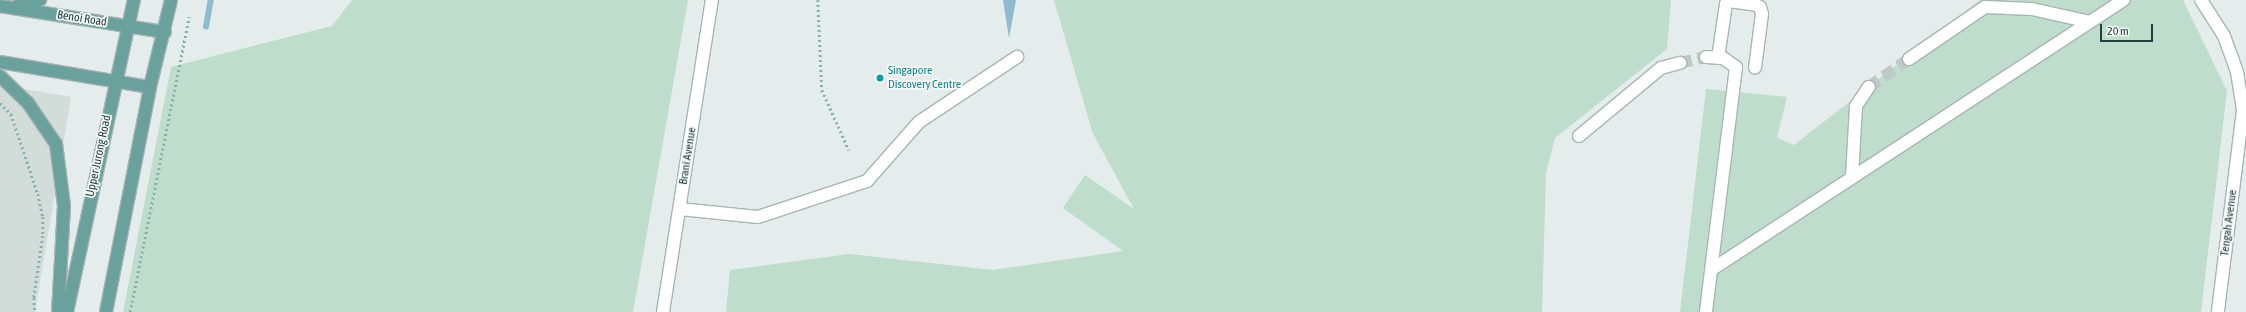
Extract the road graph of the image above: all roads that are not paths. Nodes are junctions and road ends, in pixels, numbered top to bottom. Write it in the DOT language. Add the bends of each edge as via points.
graph roads {
  1 [pos="40,0"];
  2 [pos="134,0"];
  3 [pos="171,0"];
  4 [pos="712,0"];
  5 [pos="2123,0"];
  6 [pos="2201,0"];
  7 [pos="0,6"];
  8 [pos="12,8"];
  9 [pos="2090,22"];
  10 [pos="128,26"];
  11 [pos="165,32"];
  12 [pos="1017,57"];
  13 [pos="1909,59"];
  14 [pos="0,62"];
  15 [pos="1680,63"];
  16 [pos="1755,68"];
  17 [pos="0,76"];
  18 [pos="115,82"];
  19 [pos="150,87"];
  20 [pos="1869,87"];
  21 [pos="1579,136"];
  22 [pos="1852,177"];
  23 [pos="680,209"];
  24 [pos="1711,270"];
  25 [pos="58,312"];
  26 [pos="67,312"];
  27 [pos="106,312"];
  28 [pos="663,312"];
  29 [pos="1706,312"];
  30 [pos="2218,312"];
  1 -- 8 [label="main road"];
  2 -- 10 [label="main road, Upper Jurong Road"];
  3 -- 11 [label="main road"];
  4 -- 23 [label="lane, Brani Avenue"];
  5 -- 9 [label="lane"];
  6 -- 30 [label="lane, Tengah Avenue" via="2224,36 2237,72 2243,110"];
  7 -- 8 [label="main road, Benoi Road"];
  8 -- 10 [label="main road, Benoi Road"];
  9 -- 13 [label="lane" via="2032,9 1986,7"];
  9 -- 22 [label="lane"];
  10 -- 11 [label="main road, Benoi Road"];
  10 -- 18 [label="main road, Upper Jurong Road"];
  11 -- 19 [label="main road"];
  12 -- 23 [label="lane" via="919,122 867,181 758,218"];
  14 -- 18 [label="main road"];
  15 -- 21 [label="lane" via="1661,68"];
  16 -- 24 [label="lane" via="1762,14 1756,4 1729,1 1726,4 1712,58 1731,61 1736,67 1736,83"];
  17 -- 25 [label="main road" via="28,103 56,144 64,206"];
  18 -- 19 [label="main road"];
  18 -- 26 [label="main road, Upper Jurong Road"];
  19 -- 27 [label="main road"];
  20 -- 22 [label="lane" via="1856,106"];
  22 -- 24 [label="lane"];
  23 -- 28 [label="lane, Brani Avenue"];
  24 -- 29 [label="lane"];
}
